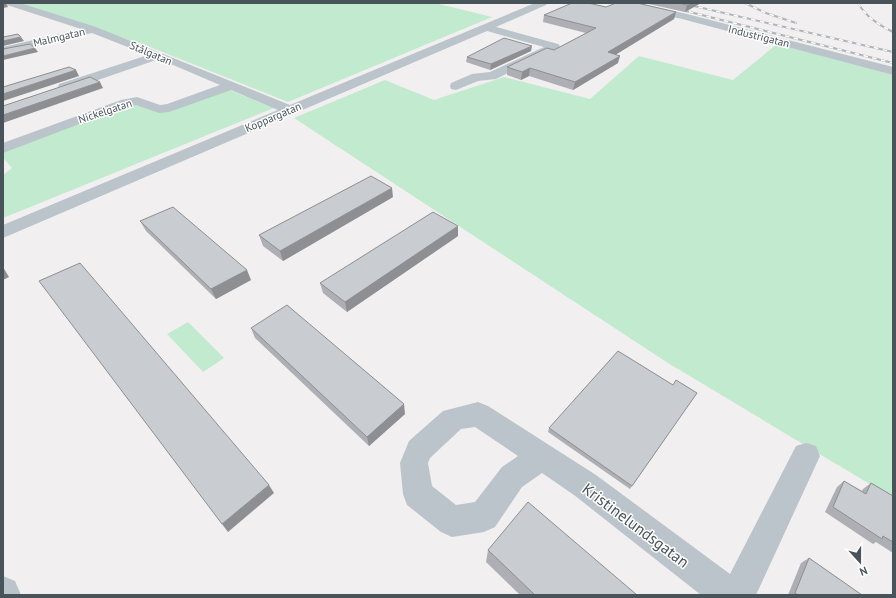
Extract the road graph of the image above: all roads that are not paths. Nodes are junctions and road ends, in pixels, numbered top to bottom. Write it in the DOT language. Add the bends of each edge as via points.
graph roads {
  1 [pos="10,3"];
  2 [pos="543,3"];
  3 [pos="624,3"];
  4 [pos="486,27"];
  5 [pos="92,30"];
  6 [pos="3,50"];
  7 [pos="157,56"];
  8 [pos="893,70"];
  9 [pos="230,86"];
  10 [pos="456,86"];
  11 [pos="52,91"];
  12 [pos="290,110"];
  13 [pos="3,148"];
  14 [pos="3,232"];
  15 [pos="806,456"];
  16 [pos="542,457"];
  17 [pos="728,595"];
  18 [pos="738,595"];
  1 -- 5 [label="street, Stålgatan"];
  2 -- 4 [label="street, Koppargatan"];
  3 -- 8 [label="street, Industrigatan"];
  4 -- 10 [label="street" via="554,46 492,76 476,77"];
  4 -- 12 [label="street, Koppargatan"];
  5 -- 6 [label="street, Malmgatan"];
  5 -- 7 [label="street, Stålgatan"];
  7 -- 9 [label="street, Stålgatan"];
  7 -- 11 [label="street"];
  9 -- 12 [label="street, Stålgatan"];
  9 -- 13 [label="street, Nickelgatan" via="169,108 159,109 137,101 121,104"];
  12 -- 14 [label="street, Koppargatan"];
  15 -- 18 [label="street"];
  16 -- 17 [label="street, Kristinelundsgatan" via="585,485"];
}
